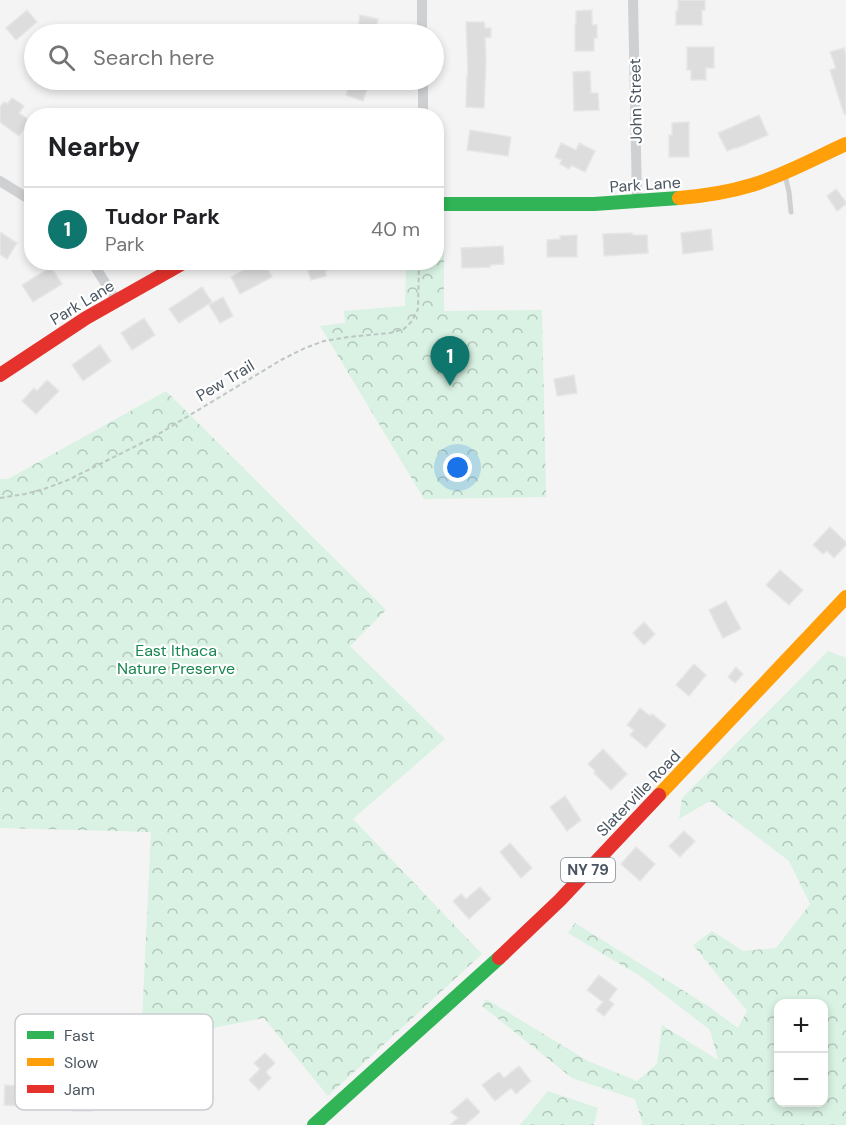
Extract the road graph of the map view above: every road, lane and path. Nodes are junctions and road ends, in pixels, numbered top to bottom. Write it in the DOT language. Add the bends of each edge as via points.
graph roads {
  1 [pos="422,0"];
  2 [pos="633,0"];
  3 [pos="422,24"];
  4 [pos="423,90"];
  5 [pos="423,108"];
  6 [pos="846,144"];
  7 [pos="784,174"];
  8 [pos="0,182"];
  9 [pos="24,196"];
  10 [pos="637,201"];
  11 [pos="444,204"];
  12 [pos="791,212"];
  13 [pos="97,270"];
  14 [pos="170,270"];
  15 [pos="419,270"];
  16 [pos="116,300"];
  17 [pos="0,375"];
  18 [pos="0,498"];
  19 [pos="846,597"];
  20 [pos="314,1125"];
  1 -- 3 [label="street"];
  2 -- 10 [label="street, John Street"];
  4 -- 5 [label="street"];
  6 -- 7 [label="main road, Park Lane"];
  7 -- 10 [label="main road, Park Lane" via="717,193"];
  7 -- 12 [label="lane"];
  8 -- 9 [label="street"];
  10 -- 11 [label="main road, Park Lane"];
  13 -- 16 [label="street"];
  14 -- 16 [label="main road, Park Lane"];
  15 -- 18 [label="path, Pew Trail" via="418,309 404,329 324,341 305,348 152,438 68,480"];
  16 -- 17 [label="main road, Park Lane"];
  19 -- 20 [label="main road, Slaterville Road / NY 79" via="560,900"];
}
